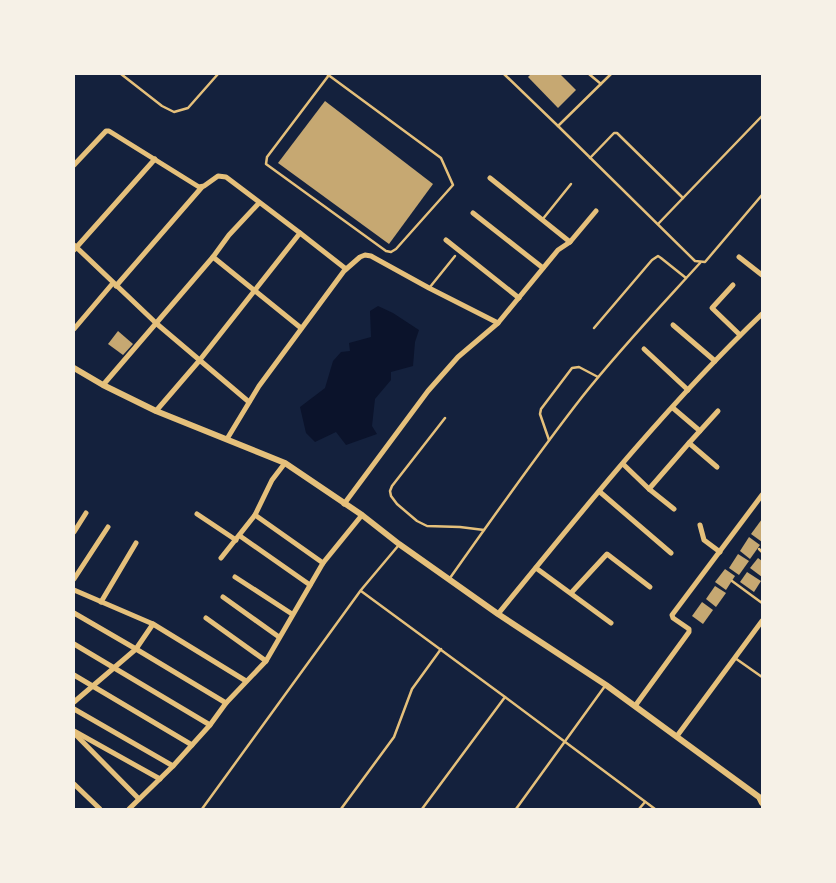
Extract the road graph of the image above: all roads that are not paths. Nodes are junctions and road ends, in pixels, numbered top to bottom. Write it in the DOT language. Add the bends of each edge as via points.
graph roads {
  1 [pos="121,74"];
  2 [pos="218,74"];
  3 [pos="328,74"];
  4 [pos="504,74"];
  5 [pos="589,74"];
  6 [pos="611,74"];
  7 [pos="600,84"];
  8 [pos="762,116"];
  9 [pos="558,126"];
  10 [pos="590,158"];
  11 [pos="155,159"];
  12 [pos="74,165"];
  13 [pos="490,178"];
  14 [pos="571,184"];
  15 [pos="202,187"];
  16 [pos="762,195"];
  17 [pos="683,198"];
  18 [pos="259,202"];
  19 [pos="596,211"];
  20 [pos="473,213"];
  21 [pos="542,220"];
  22 [pos="658,224"];
  23 [pos="300,233"];
  24 [pos="446,240"];
  25 [pos="570,242"];
  26 [pos="75,247"];
  27 [pos="455,256"];
  28 [pos="213,257"];
  29 [pos="740,257"];
  30 [pos="700,262"];
  31 [pos="543,268"];
  32 [pos="346,270"];
  33 [pos="762,275"];
  34 [pos="686,278"];
  35 [pos="115,284"];
  36 [pos="733,284"];
  37 [pos="429,288"];
  38 [pos="254,291"];
  39 [pos="519,298"];
  40 [pos="762,314"];
  41 [pos="498,323"];
  42 [pos="157,324"];
  43 [pos="673,325"];
  44 [pos="301,328"];
  45 [pos="594,328"];
  46 [pos="74,329"];
  47 [pos="740,335"];
  48 [pos="644,349"];
  49 [pos="199,361"];
  50 [pos="716,361"];
  51 [pos="74,368"];
  52 [pos="598,376"];
  53 [pos="103,385"];
  54 [pos="688,390"];
  55 [pos="249,402"];
  56 [pos="672,408"];
  57 [pos="156,411"];
  58 [pos="718,411"];
  59 [pos="444,418"];
  60 [pos="700,431"];
  61 [pos="227,439"];
  62 [pos="549,440"];
  63 [pos="689,443"];
  64 [pos="285,463"];
  65 [pos="623,464"];
  66 [pos="718,467"];
  67 [pos="649,489"];
  68 [pos="600,492"];
  69 [pos="762,495"];
  70 [pos="344,504"];
  71 [pos="674,509"];
  72 [pos="86,514"];
  73 [pos="197,514"];
  74 [pos="255,515"];
  75 [pos="362,516"];
  76 [pos="700,525"];
  77 [pos="108,528"];
  78 [pos="484,530"];
  79 [pos="74,532"];
  80 [pos="238,538"];
  81 [pos="136,543"];
  82 [pos="399,544"];
  83 [pos="759,549"];
  84 [pos="720,552"];
  85 [pos="762,552"];
  86 [pos="671,553"];
  87 [pos="221,558"];
  88 [pos="323,563"];
  89 [pos="536,568"];
  90 [pos="235,577"];
  91 [pos="74,579"];
  92 [pos="449,580"];
  93 [pos="732,581"];
  94 [pos="310,585"];
  95 [pos="650,587"];
  96 [pos="74,590"];
  97 [pos="361,590"];
  98 [pos="571,594"];
  99 [pos="223,597"];
  100 [pos="101,602"];
  101 [pos="762,603"];
  102 [pos="74,613"];
  103 [pos="292,614"];
  104 [pos="498,614"];
  105 [pos="206,618"];
  106 [pos="762,621"];
  107 [pos="611,623"];
  108 [pos="153,624"];
  109 [pos="279,637"];
  110 [pos="74,644"];
  111 [pos="136,648"];
  112 [pos="441,649"];
  113 [pos="735,658"];
  114 [pos="266,661"];
  115 [pos="114,668"];
  116 [pos="74,675"];
  117 [pos="762,677"];
  118 [pos="246,682"];
  119 [pos="606,685"];
  120 [pos="93,686"];
  121 [pos="505,697"];
  122 [pos="74,702"];
  123 [pos="226,703"];
  124 [pos="635,706"];
  125 [pos="74,709"];
  126 [pos="210,725"];
  127 [pos="74,732"];
  128 [pos="677,736"];
  129 [pos="566,742"];
  130 [pos="192,745"];
  131 [pos="173,766"];
  132 [pos="160,779"];
  133 [pos="74,784"];
  134 [pos="140,799"];
  135 [pos="761,800"];
  136 [pos="645,802"];
  137 [pos="100,809"];
  138 [pos="129,809"];
  139 [pos="202,809"];
  140 [pos="341,809"];
  141 [pos="422,809"];
  142 [pos="516,809"];
  143 [pos="639,809"];
  144 [pos="654,809"];
  1 -- 2 [label="lane" via="174,112 188,108"];
  3 -- 3 [label="lane" via="441,158 453,185 391,252 266,164 267,157"];
  4 -- 9 [label="lane"];
  5 -- 7 [label="lane"];
  6 -- 7 [label="lane"];
  7 -- 9 [label="lane"];
  8 -- 17 [label="lane"];
  9 -- 10 [label="lane"];
  10 -- 17 [label="lane" via="617,133"];
  10 -- 22 [label="lane"];
  11 -- 12 [label="street" via="107,131"];
  11 -- 15 [label="street"];
  11 -- 26 [label="street"];
  13 -- 21 [label="street"];
  14 -- 21 [label="lane"];
  15 -- 18 [label="street" via="222,176"];
  15 -- 35 [label="street"];
  16 -- 30 [label="lane" via="705,262"];
  17 -- 22 [label="lane"];
  18 -- 23 [label="street"];
  18 -- 28 [label="street"];
  19 -- 25 [label="street"];
  20 -- 31 [label="street"];
  21 -- 25 [label="street"];
  22 -- 30 [label="lane" via="695,261"];
  23 -- 32 [label="street"];
  23 -- 38 [label="street"];
  24 -- 39 [label="street"];
  25 -- 31 [label="street" via="558,250"];
  26 -- 35 [label="street"];
  27 -- 37 [label="lane"];
  28 -- 38 [label="street"];
  28 -- 42 [label="street"];
  29 -- 33 [label="street"];
  30 -- 34 [label="lane"];
  31 -- 39 [label="street"];
  32 -- 37 [label="street" via="360,257 371,256"];
  32 -- 44 [label="street"];
  34 -- 45 [label="lane" via="661,258 655,257"];
  34 -- 52 [label="lane"];
  35 -- 42 [label="street"];
  35 -- 46 [label="street"];
  36 -- 47 [label="street" via="712,308"];
  37 -- 41 [label="street"];
  38 -- 44 [label="street"];
  38 -- 49 [label="street"];
  39 -- 41 [label="street"];
  40 -- 47 [label="street"];
  41 -- 70 [label="street" via="458,357 428,391"];
  42 -- 49 [label="street"];
  42 -- 53 [label="street"];
  43 -- 50 [label="street"];
  44 -- 55 [label="street"];
  47 -- 50 [label="street"];
  48 -- 54 [label="street"];
  49 -- 55 [label="street"];
  49 -- 57 [label="street"];
  50 -- 54 [label="street"];
  51 -- 53 [label="street"];
  52 -- 62 [label="lane"];
  52 -- 62 [label="lane" via="579,367 572,368 545,402 540,414"];
  53 -- 57 [label="street"];
  54 -- 56 [label="street"];
  55 -- 61 [label="street"];
  56 -- 60 [label="street"];
  56 -- 65 [label="street"];
  57 -- 61 [label="street"];
  58 -- 60 [label="street"];
  59 -- 78 [label="lane" via="392,486 391,496 417,521 427,526"];
  60 -- 63 [label="street"];
  61 -- 64 [label="street"];
  62 -- 78 [label="lane"];
  63 -- 66 [label="street"];
  63 -- 67 [label="street"];
  64 -- 70 [label="street"];
  64 -- 74 [label="street" via="272,480"];
  65 -- 67 [label="street"];
  65 -- 68 [label="street"];
  67 -- 71 [label="street"];
  68 -- 86 [label="street"];
  68 -- 89 [label="street"];
  69 -- 84 [label="street"];
  70 -- 75 [label="street"];
  72 -- 79 [label="street"];
  73 -- 80 [label="street"];
  74 -- 80 [label="street"];
  74 -- 88 [label="street"];
  75 -- 82 [label="street"];
  75 -- 88 [label="street"];
  76 -- 84 [label="street" via="704,540"];
  77 -- 91 [label="street"];
  78 -- 92 [label="lane"];
  80 -- 87 [label="street"];
  80 -- 94 [label="street"];
  81 -- 100 [label="street"];
  82 -- 92 [label="street"];
  82 -- 97 [label="lane"];
  83 -- 85 [label="lane"];
  84 -- 124 [label="street" via="672,616 689,632"];
  88 -- 94 [label="street"];
  89 -- 98 [label="street"];
  89 -- 104 [label="street"];
  90 -- 103 [label="street"];
  92 -- 104 [label="street"];
  93 -- 101 [label="lane"];
  94 -- 103 [label="street"];
  95 -- 98 [label="street" via="607,554"];
  96 -- 100 [label="street"];
  97 -- 112 [label="lane"];
  97 -- 139 [label="lane"];
  98 -- 107 [label="street"];
  99 -- 109 [label="street"];
  100 -- 108 [label="street"];
  102 -- 111 [label="street"];
  103 -- 109 [label="street"];
  104 -- 119 [label="street"];
  105 -- 114 [label="street"];
  106 -- 113 [label="street"];
  108 -- 111 [label="street"];
  108 -- 118 [label="street"];
  109 -- 114 [label="street"];
  110 -- 115 [label="street"];
  111 -- 115 [label="street"];
  111 -- 123 [label="street"];
  112 -- 121 [label="lane"];
  112 -- 140 [label="lane" via="412,689 394,737"];
  113 -- 117 [label="lane"];
  113 -- 128 [label="street"];
  114 -- 118 [label="street"];
  115 -- 120 [label="street"];
  115 -- 126 [label="street"];
  116 -- 120 [label="street"];
  118 -- 123 [label="street"];
  119 -- 124 [label="street"];
  119 -- 129 [label="lane"];
  120 -- 122 [label="street"];
  120 -- 130 [label="street"];
  121 -- 129 [label="lane"];
  121 -- 141 [label="lane"];
  123 -- 126 [label="street"];
  124 -- 128 [label="street"];
  125 -- 131 [label="street"];
  126 -- 130 [label="street"];
  127 -- 132 [label="street"];
  127 -- 134 [label="street"];
  128 -- 135 [label="street"];
  129 -- 136 [label="lane"];
  129 -- 142 [label="lane"];
  130 -- 131 [label="street"];
  131 -- 132 [label="street"];
  132 -- 134 [label="street"];
  133 -- 137 [label="street"];
  134 -- 138 [label="street"];
  136 -- 143 [label="lane"];
  136 -- 144 [label="lane"];
}
